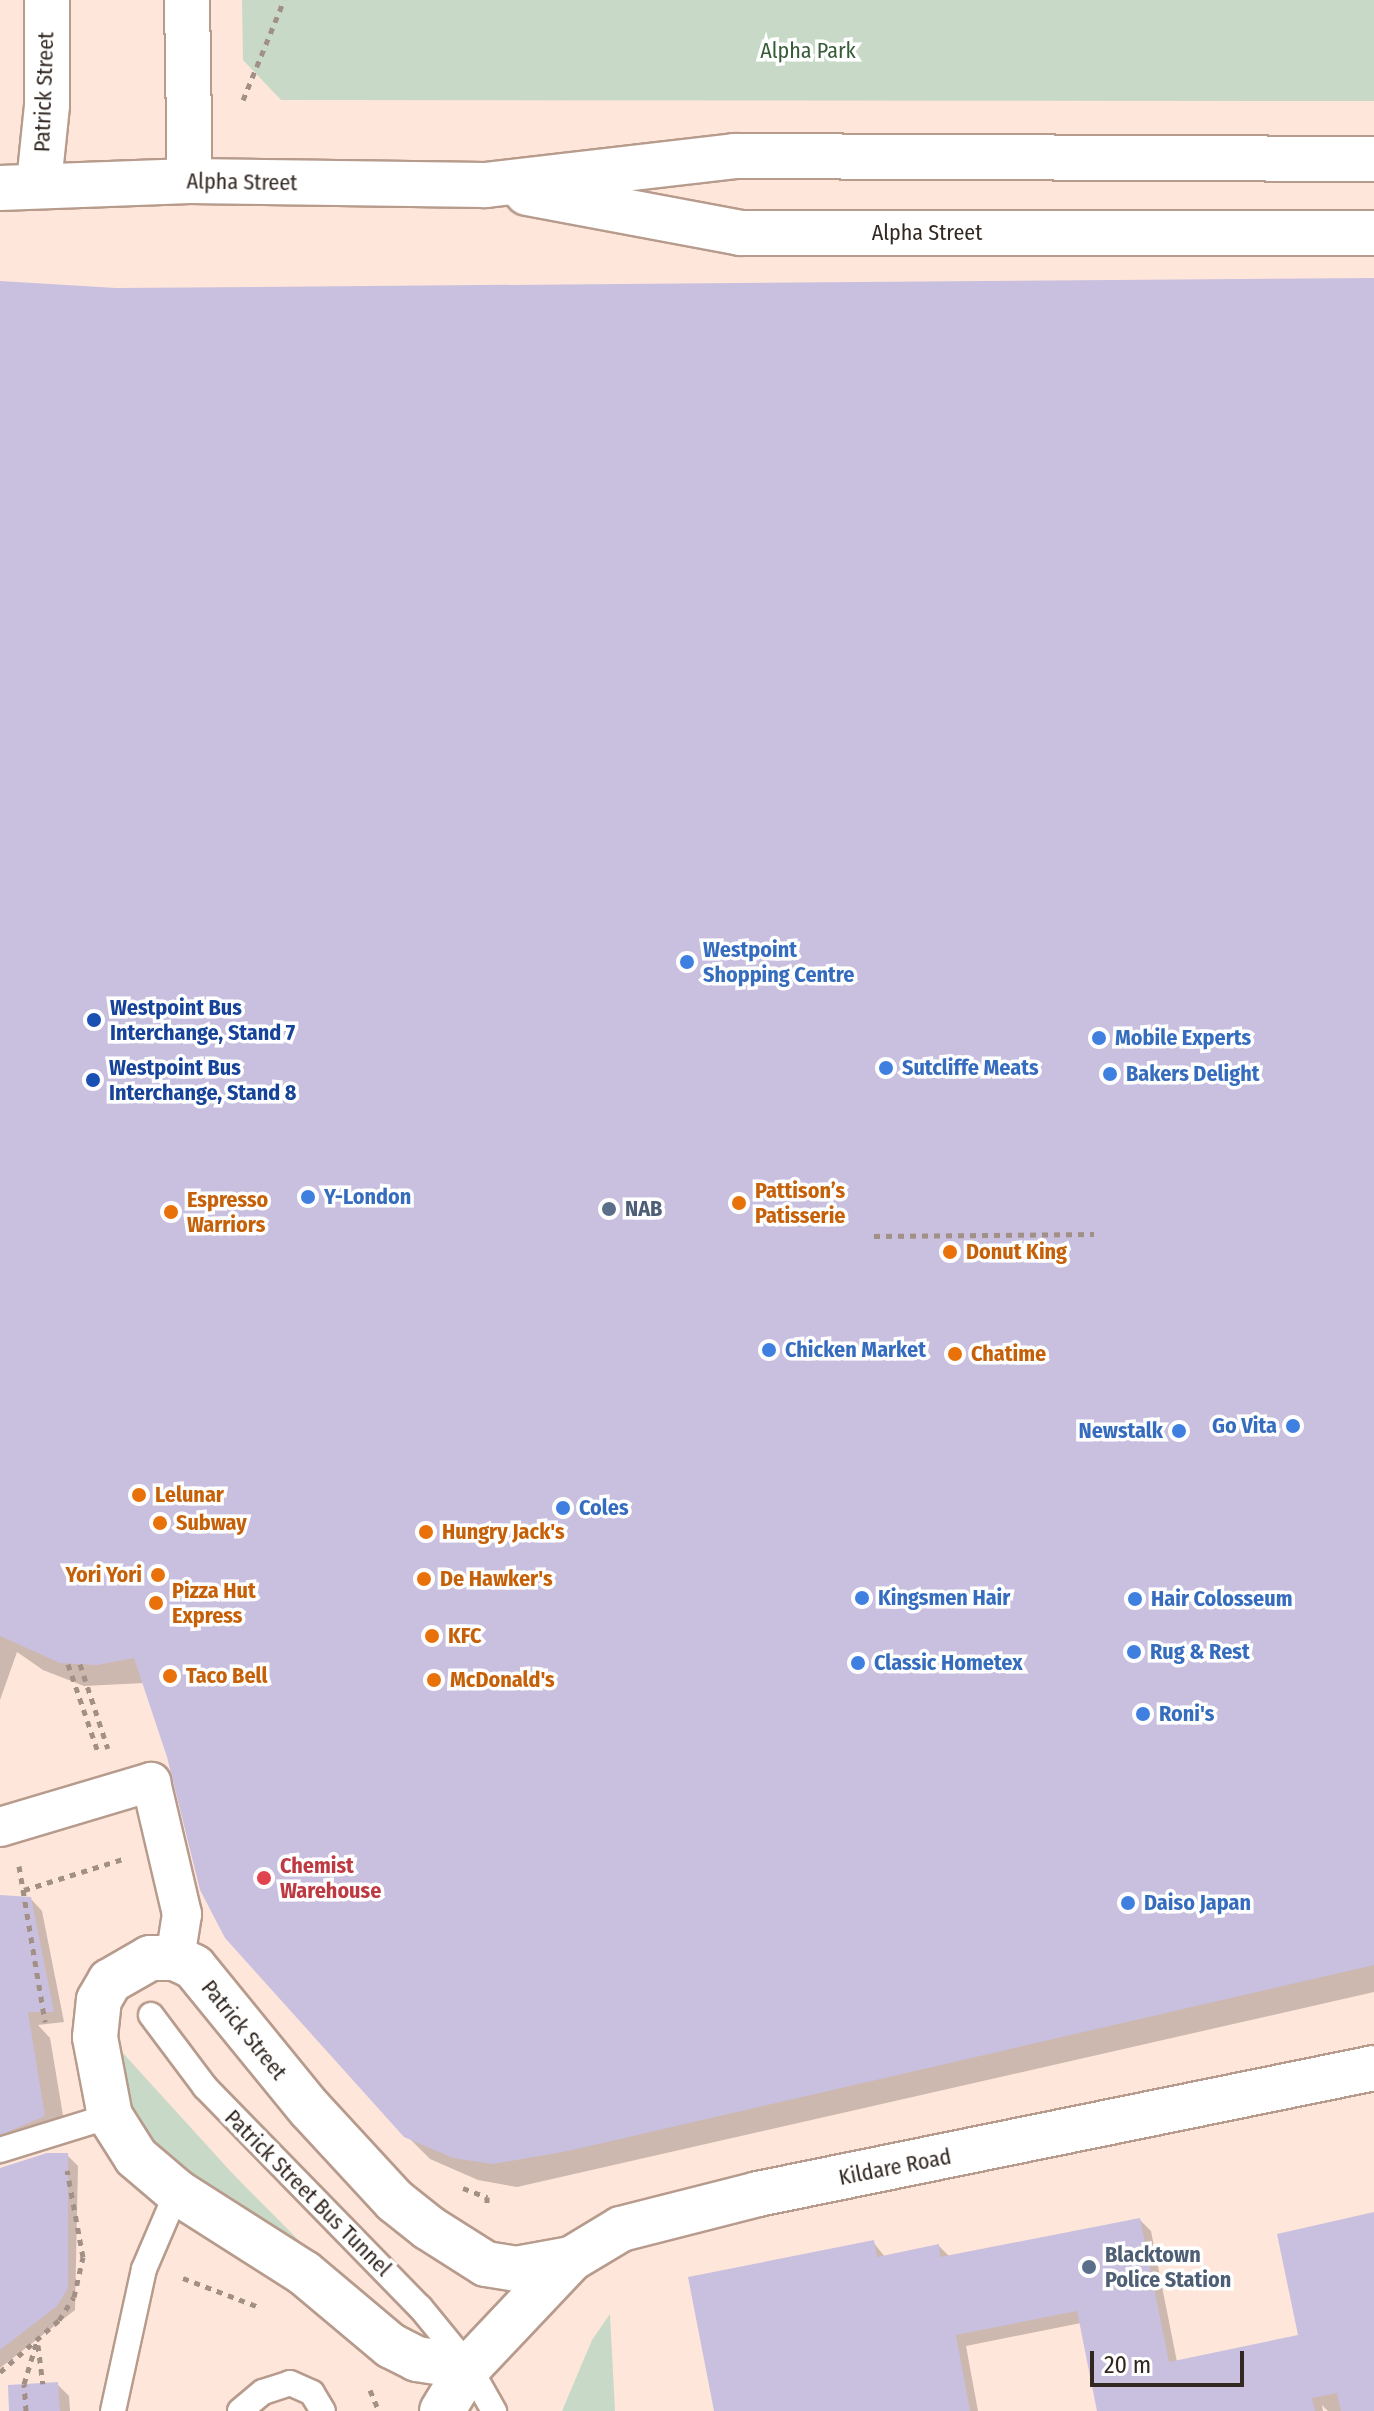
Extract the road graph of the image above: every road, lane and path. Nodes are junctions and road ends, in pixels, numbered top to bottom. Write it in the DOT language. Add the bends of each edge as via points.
graph roads {
  1 [pos="47,0"];
  2 [pos="187,0"];
  3 [pos="284,0"];
  4 [pos="243,100"];
  5 [pos="1374,159"];
  6 [pos="190,181"];
  7 [pos="19,185"];
  8 [pos="485,185"];
  9 [pos="1374,233"];
  10 [pos="1094,1234"];
  11 [pos="874,1236"];
  12 [pos="68,1664"];
  13 [pos="80,1664"];
  14 [pos="117,1793"];
  15 [pos="0,1827"];
  16 [pos="166,1846"];
  17 [pos="24,1890"];
  18 [pos="175,1958"];
  19 [pos="151,2015"];
  20 [pos="1374,2068"];
  21 [pos="110,2116"];
  22 [pos="0,2150"];
  23 [pos="177,2192"];
  24 [pos="571,2259"];
  25 [pos="469,2367"];
  26 [pos="366,2381"];
  27 [pos="43,2384"];
  28 [pos="26,2411"];
  29 [pos="113,2411"];
  30 [pos="240,2411"];
  31 [pos="323,2411"];
  32 [pos="379,2411"];
  33 [pos="442,2411"];
  34 [pos="494,2411"];
  1 -- 7 [label="street, Patrick Street" via="47,105"];
  2 -- 6 [label="street"];
  3 -- 4 [label="path"];
  5 -- 8 [label="street, Alpha Street" via="734,156"];
  6 -- 7 [label="street, Alpha Street"];
  6 -- 8 [label="street, Alpha Street"];
  8 -- 9 [label="street, Alpha Street" via="740,233"];
  10 -- 11 [label="path"];
  12 -- 14 [label="path"];
  13 -- 14 [label="path"];
  14 -- 15 [label="street"];
  14 -- 16 [label="street" via="151,1782"];
  16 -- 17 [label="path"];
  16 -- 18 [label="street" via="182,1914"];
  18 -- 21 [label="street" via="150,1958 130,1966 110,1981 99,2000 95,2037"];
  18 -- 24 [label="street, Patrick Street" via="194,1967 310,2109 395,2201 429,2228 486,2264 516,2269"];
  19 -- 25 [label="lane, Patrick Street Bus Tunnel" via="205,2087 420,2307"];
  20 -- 24 [label="street, Kildare Road" via="681,2211 621,2229"];
  21 -- 22 [label="lane"];
  21 -- 23 [label="street" via="136,2157"];
  23 -- 25 [label="street" via="304,2273 391,2346 417,2359"];
  23 -- 29 [label="lane" via="144,2269"];
  24 -- 25 [label="street, Kildare Road"];
  25 -- 33 [label="street, Kildare Road"];
  25 -- 34 [label="lane, Patrick Street Bus Tunnel"];
  26 -- 32 [label="path"];
  27 -- 28 [label="path" via="37,2340 24,2384"];
  30 -- 31 [label="lane" via="263,2392 290,2383 312,2393"];
}
